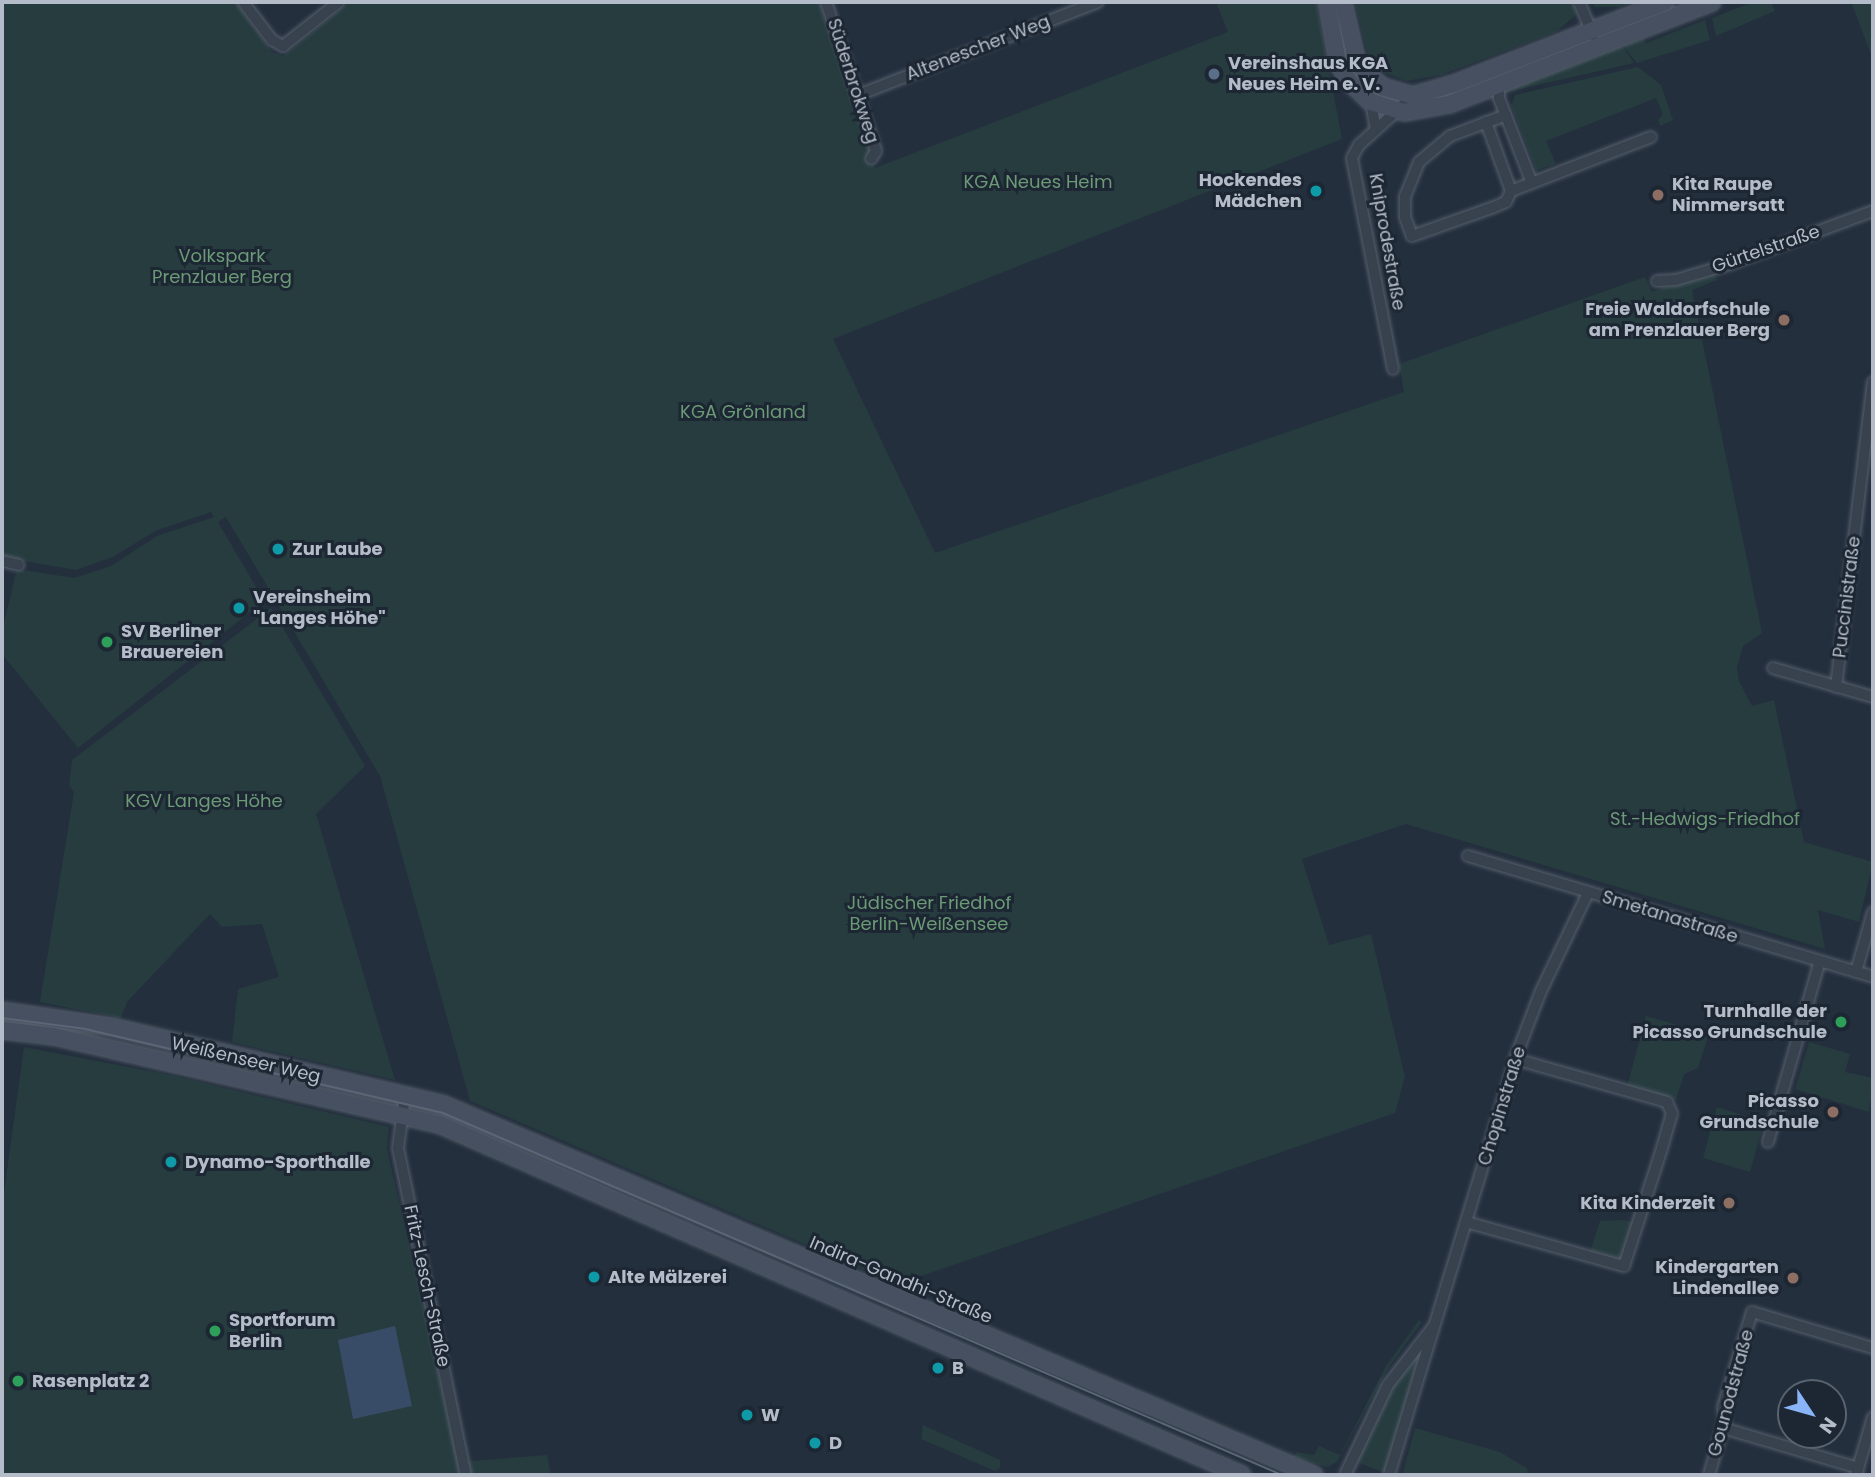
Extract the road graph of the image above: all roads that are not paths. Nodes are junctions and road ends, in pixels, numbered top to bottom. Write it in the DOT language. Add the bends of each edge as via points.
graph roads {
  1 [pos="243,2"];
  2 [pos="339,2"];
  3 [pos="826,2"];
  4 [pos="1098,2"];
  5 [pos="1327,2"];
  6 [pos="1343,2"];
  7 [pos="1579,2"];
  8 [pos="1665,2"];
  9 [pos="1712,2"];
  10 [pos="1591,31"];
  11 [pos="1598,47"];
  12 [pos="1499,85"];
  13 [pos="858,95"];
  14 [pos="1413,96"];
  15 [pos="1371,102"];
  16 [pos="1397,111"];
  17 [pos="1506,115"];
  18 [pos="1486,122"];
  19 [pos="1376,130"];
  20 [pos="1651,137"];
  21 [pos="871,159"];
  22 [pos="1532,183"];
  23 [pos="1511,191"];
  24 [pos="1873,211"];
  25 [pos="1657,281"];
  26 [pos="1393,369"];
  27 [pos="1873,389"];
  28 [pos="2,561"];
  29 [pos="19,565"];
  30 [pos="1773,668"];
  31 [pos="1836,687"];
  32 [pos="1873,697"];
  33 [pos="1468,856"];
  34 [pos="1588,893"];
  35 [pos="1873,912"];
  36 [pos="1820,961"];
  37 [pos="1856,972"];
  38 [pos="1873,977"];
  39 [pos="2,1011"];
  40 [pos="86,1022"];
  41 [pos="2,1030"];
  42 [pos="82,1043"];
  43 [pos="1515,1059"];
  44 [pos="260,1061"];
  45 [pos="256,1082"];
  46 [pos="405,1096"];
  47 [pos="401,1115"];
  48 [pos="474,1116"];
  49 [pos="1768,1142"];
  50 [pos="1466,1222"];
  51 [pos="1434,1326"];
  52 [pos="1873,1348"];
  53 [pos="1873,1417"];
  54 [pos="1184,1423"];
  55 [pos="1723,1428"];
  56 [pos="1175,1443"];
  57 [pos="1857,1472"];
  58 [pos="466,1475"];
  59 [pos="1242,1475"];
  60 [pos="1314,1475"];
  61 [pos="1345,1475"];
  62 [pos="1389,1475"];
  63 [pos="1709,1475"];
  1 -- 2 [label="street" via="272,40 283,46"];
  3 -- 13 [label="street, Süderbrokweg"];
  4 -- 13 [label="street, Altenescher Weg"];
  5 -- 15 [label="main road" via="1338,63"];
  6 -- 14 [label="main road" via="1357,63 1382,87"];
  7 -- 10 [label="street"];
  8 -- 10 [label="main road"];
  9 -- 11 [label="main road"];
  10 -- 11 [label="street"];
  10 -- 14 [label="main road"];
  11 -- 12 [label="main road"];
  12 -- 16 [label="main road" via="1449,104"];
  12 -- 17 [label="street"];
  13 -- 21 [label="street, Süderbrokweg" via="876,150"];
  14 -- 16 [label="street, Kniprodestraße"];
  15 -- 16 [label="main road"];
  15 -- 19 [label="street"];
  16 -- 19 [label="street, Kniprodestraße"];
  17 -- 18 [label="street"];
  17 -- 22 [label="street"];
  18 -- 23 [label="street"];
  18 -- 23 [label="street" via="1450,136 1419,162 1405,196 1409,232 1417,236 1494,207 1506,202"];
  19 -- 26 [label="street, Kniprodestraße" via="1352,158"];
  20 -- 22 [label="street"];
  22 -- 23 [label="street"];
  24 -- 25 [label="street, Gürtelstraße" via="1727,265"];
  27 -- 31 [label="street, Puccinistraße"];
  28 -- 29 [label="street"];
  30 -- 31 [label="street"];
  31 -- 32 [label="street"];
  33 -- 34 [label="street, Smetanastraße"];
  34 -- 36 [label="street, Smetanastraße"];
  34 -- 43 [label="street, Chopinstraße" via="1541,991"];
  35 -- 37 [label="street"];
  36 -- 37 [label="street, Smetanastraße"];
  36 -- 49 [label="street"];
  37 -- 38 [label="street, Smetanastraße"];
  39 -- 40 [label="main road, Weißenseer Weg"];
  40 -- 42 [label="main road"];
  40 -- 44 [label="main road, Weißenseer Weg"];
  41 -- 42 [label="main road, Weißenseer Weg"];
  42 -- 45 [label="main road, Weißenseer Weg"];
  43 -- 50 [label="street, Chopinstraße"];
  43 -- 50 [label="street" via="1667,1102 1672,1114 1624,1266"];
  44 -- 45 [label="main road"];
  44 -- 46 [label="main road, Weißenseer Weg"];
  45 -- 47 [label="main road, Weißenseer Weg"];
  46 -- 47 [label="street, Fritz-Lesch-Straße"];
  46 -- 48 [label="main road, Weißenseer Weg"];
  47 -- 56 [label="main road, Weißenseer Weg" via="479,1142"];
  47 -- 58 [label="street, Fritz-Lesch-Straße" via="398,1147"];
  48 -- 54 [label="main road, Indira-Gandhi-Straße"];
  50 -- 51 [label="street, Chopinstraße"];
  51 -- 61 [label="street, Chopinstraße" via="1388,1385"];
  51 -- 62 [label="street, Chopinstraße"];
  52 -- 55 [label="street, Gounodstraße" via="1752,1312 1723,1407"];
  53 -- 57 [label="street"];
  54 -- 56 [label="main road"];
  54 -- 60 [label="main road, Indira-Gandhi-Straße"];
  55 -- 57 [label="street"];
  55 -- 63 [label="street, Gounodstraße"];
  56 -- 59 [label="main road"];
}
